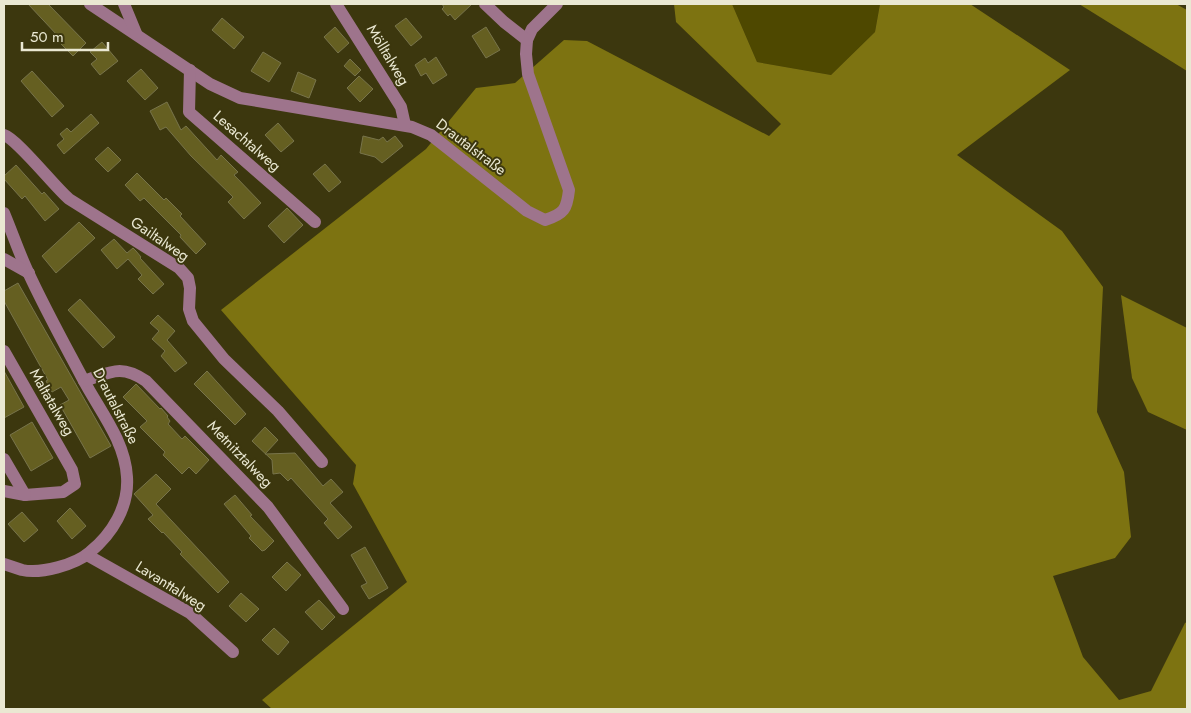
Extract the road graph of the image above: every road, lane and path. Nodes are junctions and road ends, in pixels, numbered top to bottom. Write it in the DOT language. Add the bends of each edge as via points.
graph roads {
  1 [pos="90,4"];
  2 [pos="124,4"];
  3 [pos="336,4"];
  4 [pos="485,4"];
  5 [pos="557,4"];
  6 [pos="136,33"];
  7 [pos="527,40"];
  8 [pos="190,70"];
  9 [pos="405,125"];
  10 [pos="4,135"];
  11 [pos="4,212"];
  12 [pos="315,222"];
  13 [pos="4,258"];
  14 [pos="28,273"];
  15 [pos="4,351"];
  16 [pos="84,381"];
  17 [pos="4,459"];
  18 [pos="322,462"];
  19 [pos="4,491"];
  20 [pos="25,496"];
  21 [pos="87,555"];
  22 [pos="4,564"];
  23 [pos="343,609"];
  24 [pos="232,652"];
  1 -- 6 [label="street, Drautalstraße"];
  2 -- 6 [label="street"];
  3 -- 9 [label="street, Mölltalweg" via="401,107"];
  4 -- 7 [label="street"];
  5 -- 7 [label="street" via="532,29"];
  6 -- 8 [label="street, Drautalstraße"];
  7 -- 9 [label="street, Drautalstraße" via="528,74 569,190 568,205 558,216 545,220 527,211 431,135"];
  8 -- 9 [label="street, Drautalstraße" via="240,98"];
  8 -- 12 [label="street, Lesachtalweg" via="189,112"];
  10 -- 18 [label="street, Gailtalweg" via="9,136 68,199 179,268 188,278 189,309 193,321 224,359 278,411"];
  11 -- 14 [label="street, Drautalstraße"];
  13 -- 14 [label="street"];
  14 -- 16 [label="street, Drautalstraße"];
  15 -- 20 [label="street, Maltatalweg" via="72,470 75,484 63,492"];
  16 -- 21 [label="street, Drautalstraße" via="124,456 127,478 119,518 109,535"];
  16 -- 23 [label="street, Metnitztalweg" via="124,370 146,381 268,507"];
  17 -- 20 [label="street"];
  19 -- 20 [label="street"];
  21 -- 22 [label="street, Drautalstraße" via="49,569 23,570"];
  21 -- 24 [label="street, Lavanttalweg" via="190,613"];
}
